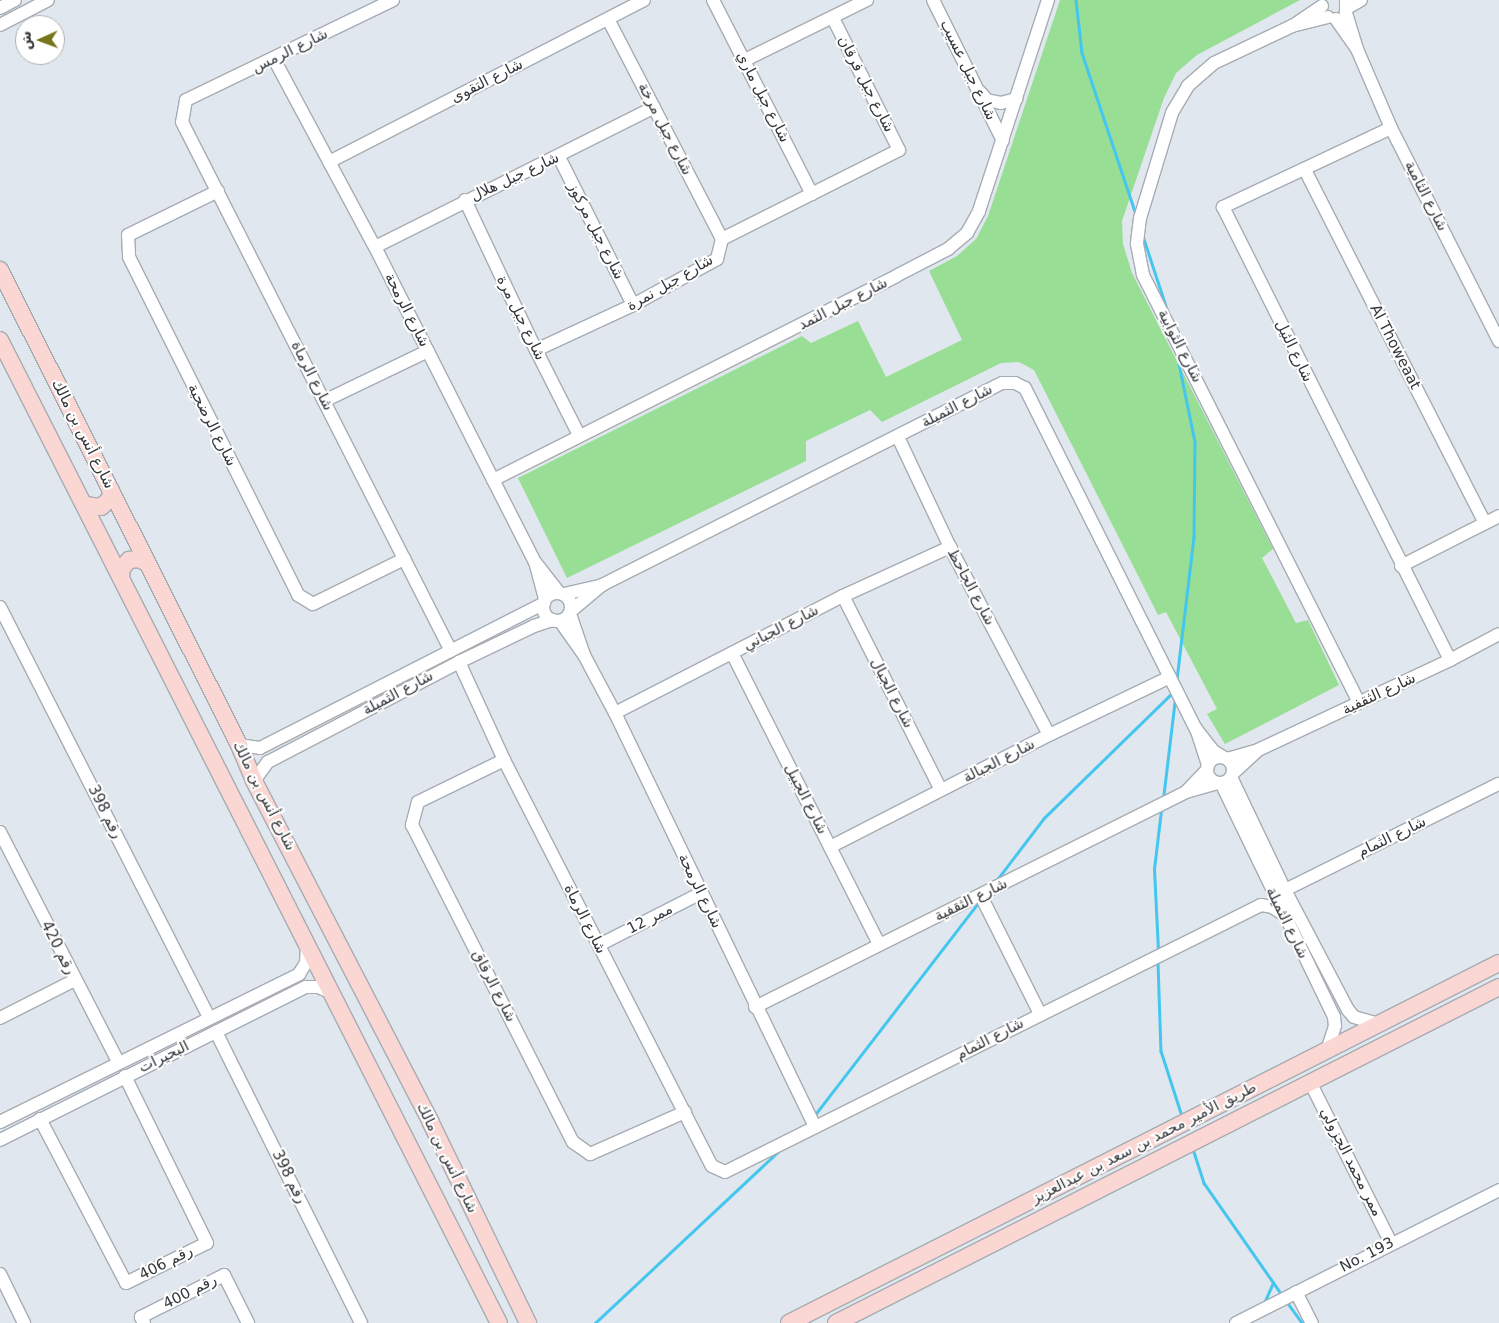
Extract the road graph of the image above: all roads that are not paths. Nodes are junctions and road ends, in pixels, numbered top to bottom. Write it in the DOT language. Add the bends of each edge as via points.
graph roads {
  1 [pos="15,0"];
  2 [pos="48,0"];
  3 [pos="393,0"];
  4 [pos="713,0"];
  5 [pos="867,0"];
  6 [pos="932,0"];
  7 [pos="1048,0"];
  8 [pos="636,2"];
  9 [pos="1338,6"];
  10 [pos="0,8"];
  11 [pos="833,18"];
  12 [pos="608,19"];
  13 [pos="0,25"];
  14 [pos="274,59"];
  15 [pos="745,60"];
  16 [pos="978,92"];
  17 [pos="1016,99"];
  18 [pos="186,100"];
  19 [pos="654,107"];
  20 [pos="1391,128"];
  21 [pos="1002,141"];
  22 [pos="899,150"];
  23 [pos="559,156"];
  24 [pos="330,162"];
  25 [pos="1305,170"];
  26 [pos="218,191"];
  27 [pos="812,194"];
  28 [pos="465,200"];
  29 [pos="722,239"];
  30 [pos="375,247"];
  31 [pos="0,270"];
  32 [pos="633,305"];
  33 [pos="0,340"];
  34 [pos="1499,341"];
  35 [pos="536,350"];
  36 [pos="428,351"];
  37 [pos="324,401"];
  38 [pos="579,435"];
  39 [pos="898,437"];
  40 [pos="494,480"];
  41 [pos="111,490"];
  42 [pos="85,505"];
  43 [pos="1499,516"];
  44 [pos="1485,523"];
  45 [pos="950,546"];
  46 [pos="404,559"];
  47 [pos="535,562"];
  48 [pos="147,563"];
  49 [pos="1401,566"];
  50 [pos="121,577"];
  51 [pos="602,585"];
  52 [pos="561,594"];
  53 [pos="843,596"];
  54 [pos="544,601"];
  55 [pos="0,607"];
  56 [pos="563,617"];
  57 [pos="1499,634"];
  58 [pos="451,651"];
  59 [pos="732,653"];
  60 [pos="1450,660"];
  61 [pos="459,662"];
  62 [pos="1170,677"];
  63 [pos="1359,703"];
  64 [pos="615,713"];
  65 [pos="1196,729"];
  66 [pos="1049,735"];
  67 [pos="238,745"];
  68 [pos="1258,750"];
  69 [pos="1225,758"];
  70 [pos="504,760"];
  71 [pos="1208,767"];
  72 [pos="1226,779"];
  73 [pos="254,782"];
  74 [pos="1499,784"];
  75 [pos="941,790"];
  76 [pos="1186,792"];
  77 [pos="1233,793"];
  78 [pos="0,832"];
  79 [pos="830,847"];
  80 [pos="1269,886"];
  81 [pos="1285,890"];
  82 [pos="701,893"];
  83 [pos="981,896"];
  84 [pos="1261,905"];
  85 [pos="1283,914"];
  86 [pos="307,944"];
  87 [pos="879,944"];
  88 [pos="599,945"];
  89 [pos="1499,963"];
  90 [pos="74,980"];
  91 [pos="280,983"];
  92 [pos="1499,987"];
  93 [pos="330,992"];
  94 [pos="285,997"];
  95 [pos="755,1007"];
  96 [pos="1040,1014"];
  97 [pos="209,1017"];
  98 [pos="0,1018"];
  99 [pos="1378,1024"];
  100 [pos="216,1032"];
  101 [pos="1328,1051"];
  102 [pos="118,1062"];
  103 [pos="125,1076"];
  104 [pos="1310,1082"];
  105 [pos="685,1112"];
  106 [pos="40,1119"];
  107 [pos="0,1122"];
  108 [pos="815,1128"];
  109 [pos="0,1140"];
  110 [pos="720,1170"];
  111 [pos="1499,1190"];
  112 [pos="1391,1243"];
  113 [pos="0,1274"];
  114 [pos="1296,1292"];
  115 [pos="24,1323"];
  116 [pos="144,1323"];
  117 [pos="248,1323"];
  118 [pos="362,1323"];
  119 [pos="499,1323"];
  120 [pos="528,1323"];
  121 [pos="789,1323"];
  122 [pos="836,1323"];
  123 [pos="1236,1323"];
  124 [pos="1312,1323"];
  1 -- 10 [label="street"];
  2 -- 13 [label="street"];
  3 -- 14 [label="street, شارع الرمس"];
  4 -- 15 [label="street, شارع جبل ماري"];
  5 -- 11 [label="street"];
  6 -- 16 [label="street, شارع جبل عسيب"];
  7 -- 17 [label="street, شارع جبل الثمد"];
  8 -- 12 [label="street, شارع التقوى"];
  9 -- 20 [label="street, شارع الثامية"];
  9 -- 63 [label="street, شارع الثوابية" via="1214,64 1188,86 1172,113 1140,218 1137,244 1143,274"];
  11 -- 15 [label="street"];
  11 -- 22 [label="street, شارع جبل فرقان"];
  12 -- 19 [label="street, شارع جبل مرخة"];
  12 -- 24 [label="street, شارع التقوى"];
  14 -- 18 [label="street, شارع الرمس"];
  14 -- 24 [label="street, شارع الرمحة"];
  15 -- 27 [label="street, شارع جبل ماري"];
  16 -- 17 [label="street" via="987,100 1001,103"];
  16 -- 21 [label="street, شارع جبل عسيب"];
  17 -- 21 [label="street, شارع جبل الثمد"];
  18 -- 26 [label="street, شارع الرماة" via="182,122"];
  19 -- 23 [label="street, شارع جبل هلال"];
  19 -- 29 [label="street, شارع جبل مرخة"];
  20 -- 25 [label="street, شارع الثيل"];
  20 -- 34 [label="street, شارع الثامية"];
  21 -- 38 [label="street, شارع جبل الثمد" via="979,211 967,233 948,249"];
  22 -- 27 [label="street, شارع جبل نمرة"];
  23 -- 28 [label="street, شارع جبل هلال"];
  23 -- 32 [label="street, شارع جبل مركوز"];
  24 -- 30 [label="street, شارع الرمحة"];
  25 -- 44 [label="street, Al Thoweaat"];
  25 -- 49 [label="street, شارع الثيل" via="1222,208"];
  26 -- 37 [label="street, شارع الرماة"];
  26 -- 46 [label="street, شارع الرضحية" via="128,235 128,256 298,595 313,604"];
  27 -- 29 [label="street, شارع جبل نمرة"];
  28 -- 30 [label="street, شارع جبل هلال"];
  28 -- 35 [label="street, شارع جبل مرة"];
  29 -- 32 [label="street, شارع جبل نمرة" via="717,259"];
  30 -- 36 [label="street, شارع الرمحة"];
  31 -- 41 [label="main road, شارع أنس بن مالك"];
  32 -- 35 [label="street, شارع جبل نمرة"];
  33 -- 42 [label="main road, شارع أنس بن مالك"];
  35 -- 38 [label="street, شارع جبل مرة"];
  36 -- 37 [label="street"];
  36 -- 40 [label="street, شارع الرمحة"];
  37 -- 46 [label="street, شارع الرماة"];
  38 -- 40 [label="street, شارع جبل الثمد"];
  39 -- 45 [label="street, شارع الجاحظ"];
  39 -- 51 [label="street, شارع الثميلة"];
  39 -- 62 [label="street, شارع الثميلة" via="1002,383 1015,382 1025,388"];
  40 -- 47 [label="street, شارع الرمحة"];
  41 -- 42 [label="main road" via="110,499 101,507"];
  41 -- 48 [label="main road, شارع أنس بن مالك"];
  42 -- 50 [label="main road, شارع أنس بن مالك"];
  43 -- 44 [label="street"];
  44 -- 49 [label="street"];
  45 -- 53 [label="street, شارع الجباني"];
  45 -- 66 [label="street, شارع الجاحظ"];
  46 -- 58 [label="street, شارع الرماة"];
  47 -- 52 [label="street"];
  47 -- 54 [label="street"];
  48 -- 50 [label="main road" via="139,558 129,560 122,568"];
  48 -- 67 [label="main road, شارع أنس بن مالك"];
  49 -- 60 [label="street, شارع الثيل"];
  50 -- 86 [label="main road, شارع أنس بن مالك"];
  51 -- 52 [label="street"];
  51 -- 56 [label="street"];
  52 -- 54 [label="street" via="552,593"];
  52 -- 56 [label="street" via="571,602"];
  53 -- 59 [label="street, شارع الجباني"];
  53 -- 75 [label="street, شارع الجبال"];
  54 -- 56 [label="street" via="544,613"];
  54 -- 58 [label="street, شارع الثميلة"];
  55 -- 97 [label="street, رقم 398"];
  56 -- 61 [label="street, شارع الثميلة" via="534,626"];
  56 -- 64 [label="street, شارع الرمحة"];
  57 -- 60 [label="street, شارع الثقفية"];
  58 -- 67 [label="street, شارع الثميلة" via="260,748"];
  59 -- 64 [label="street, شارع الجباني"];
  59 -- 79 [label="street, شارع الجبيل"];
  60 -- 63 [label="street, شارع الثقفية"];
  61 -- 70 [label="street, شارع الرماة"];
  61 -- 73 [label="street, شارع الثميلة" via="268,762"];
  62 -- 65 [label="street, شارع الثميلة"];
  62 -- 66 [label="street, شارع الجبالة"];
  63 -- 68 [label="street, شارع الثقفية"];
  64 -- 82 [label="street, شارع الرمحة"];
  65 -- 69 [label="street" via="1213,751"];
  65 -- 71 [label="street"];
  66 -- 75 [label="street, شارع الجبالة"];
  67 -- 73 [label="main road, شارع أنس بن مالك"];
  68 -- 69 [label="street"];
  68 -- 72 [label="street"];
  69 -- 71 [label="street" via="1214,758"];
  69 -- 72 [label="street" via="1232,765"];
  70 -- 88 [label="street, شارع الرماة"];
  70 -- 105 [label="street, شارع الرقاق" via="418,802 412,825 573,1142 590,1154"];
  71 -- 72 [label="street" via="1210,778"];
  71 -- 76 [label="street"];
  72 -- 76 [label="street"];
  72 -- 77 [label="street"];
  73 -- 120 [label="main road, شارع أنس بن مالك" via="430,1121"];
  74 -- 81 [label="street, شارع الثمام"];
  75 -- 79 [label="street, شارع الجبالة"];
  76 -- 83 [label="street, شارع الثقفية"];
  77 -- 80 [label="street, شارع الثميلة"];
  77 -- 81 [label="street, شارع الثميلة"];
  78 -- 90 [label="street, رقم 420"];
  79 -- 87 [label="street, شارع الجبيل"];
  80 -- 84 [label="street"];
  80 -- 85 [label="street, شارع الثميلة"];
  81 -- 99 [label="street, شارع الثميلة" via="1348,1010 1354,1017"];
  82 -- 88 [label="street, ممر 12"];
  82 -- 95 [label="street, شارع الرمحة"];
  83 -- 87 [label="street, شارع الثقفية"];
  83 -- 96 [label="street"];
  84 -- 85 [label="street"];
  84 -- 96 [label="street, شارع الثمام"];
  85 -- 101 [label="street, شارع الثميلة" via="1334,1017 1335,1026"];
  86 -- 91 [label="street, البحيرات" via="306,963 299,974"];
  86 -- 93 [label="main road, شارع أنس بن مالك"];
  87 -- 95 [label="street, شارع الثقفية"];
  88 -- 105 [label="street, شارع الرماة"];
  89 -- 99 [label="main road, طريق الأمير محمد بن سعد بن عبدالعزيز"];
  90 -- 98 [label="street"];
  90 -- 102 [label="street, رقم 420"];
  91 -- 94 [label="street" via="290,984"];
  91 -- 97 [label="street, البحيرات"];
  92 -- 104 [label="main road, طريق الأمير محمد بن سعد بن عبدالعزيز"];
  93 -- 94 [label="street, البحيرات" via="306,987"];
  93 -- 119 [label="main road, شارع أنس بن مالك"];
  94 -- 100 [label="street, البحيرات"];
  95 -- 108 [label="street, شارع الرمحة"];
  96 -- 108 [label="street, شارع الثمام"];
  97 -- 102 [label="street, البحيرات"];
  99 -- 101 [label="main road, طريق الأمير محمد بن سعد بن عبدالعزيز"];
  100 -- 103 [label="street, البحيرات"];
  100 -- 118 [label="street, رقم 398"];
  101 -- 121 [label="main road, طريق الأمير محمد بن سعد بن عبدالعزيز"];
  102 -- 107 [label="street, البحيرات"];
  103 -- 106 [label="street, البحيرات"];
  103 -- 106 [label="street, رقم 406" via="206,1242 198,1247 126,1283"];
  104 -- 112 [label="street, ممر محمد الجزولي"];
  104 -- 122 [label="main road, طريق الأمير محمد بن سعد بن عبدالعزيز"];
  105 -- 110 [label="street, شارع الرماة" via="712,1166"];
  106 -- 109 [label="street, البحيرات"];
  108 -- 110 [label="street, شارع الثمام" via="725,1172"];
  111 -- 112 [label="street, No. 193"];
  112 -- 114 [label="street, No. 193"];
  113 -- 115 [label="street"];
  114 -- 123 [label="street, No. 193"];
  114 -- 124 [label="street"];
  116 -- 117 [label="street, رقم 400" via="141,1317 224,1275"];
}
